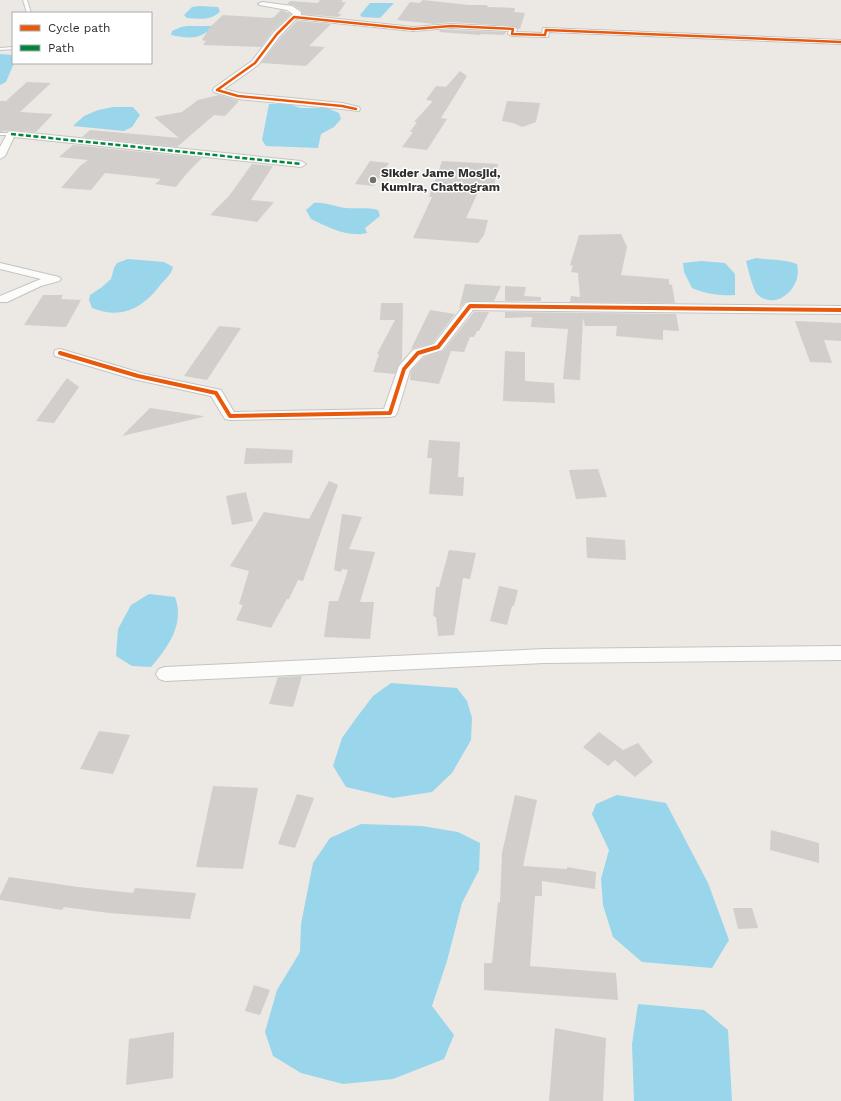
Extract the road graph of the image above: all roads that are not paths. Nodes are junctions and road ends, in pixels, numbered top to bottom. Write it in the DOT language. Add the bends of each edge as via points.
graph roads {
  1 [pos="25,0"];
  2 [pos="262,4"];
  3 [pos="29,12"];
  4 [pos="294,17"];
  5 [pos="841,42"];
  6 [pos="12,48"];
  7 [pos="0,49"];
  8 [pos="356,110"];
  9 [pos="0,134"];
  10 [pos="11,134"];
  11 [pos="0,156"];
  12 [pos="302,164"];
  13 [pos="0,266"];
  14 [pos="3,299"];
  15 [pos="841,310"];
  16 [pos="60,353"];
  17 [pos="841,653"];
  18 [pos="165,674"];
  1 -- 3 [label="lane"];
  2 -- 4 [label="street" via="289,8 298,14"];
  4 -- 5 [label="street" via="413,29 452,26 513,29 512,34 545,35 546,30"];
  4 -- 8 [label="street" via="255,63 217,90 238,96 342,106"];
  6 -- 7 [label="lane"];
  9 -- 10 [label="lane"];
  10 -- 11 [label="street"];
  10 -- 12 [label="street"];
  13 -- 14 [label="street" via="55,279"];
  15 -- 16 [label="street" via="553,309 470,306 438,347 418,353 404,369 390,413 230,416 216,393 138,376"];
  17 -- 18 [label="street" via="544,656"];
}
